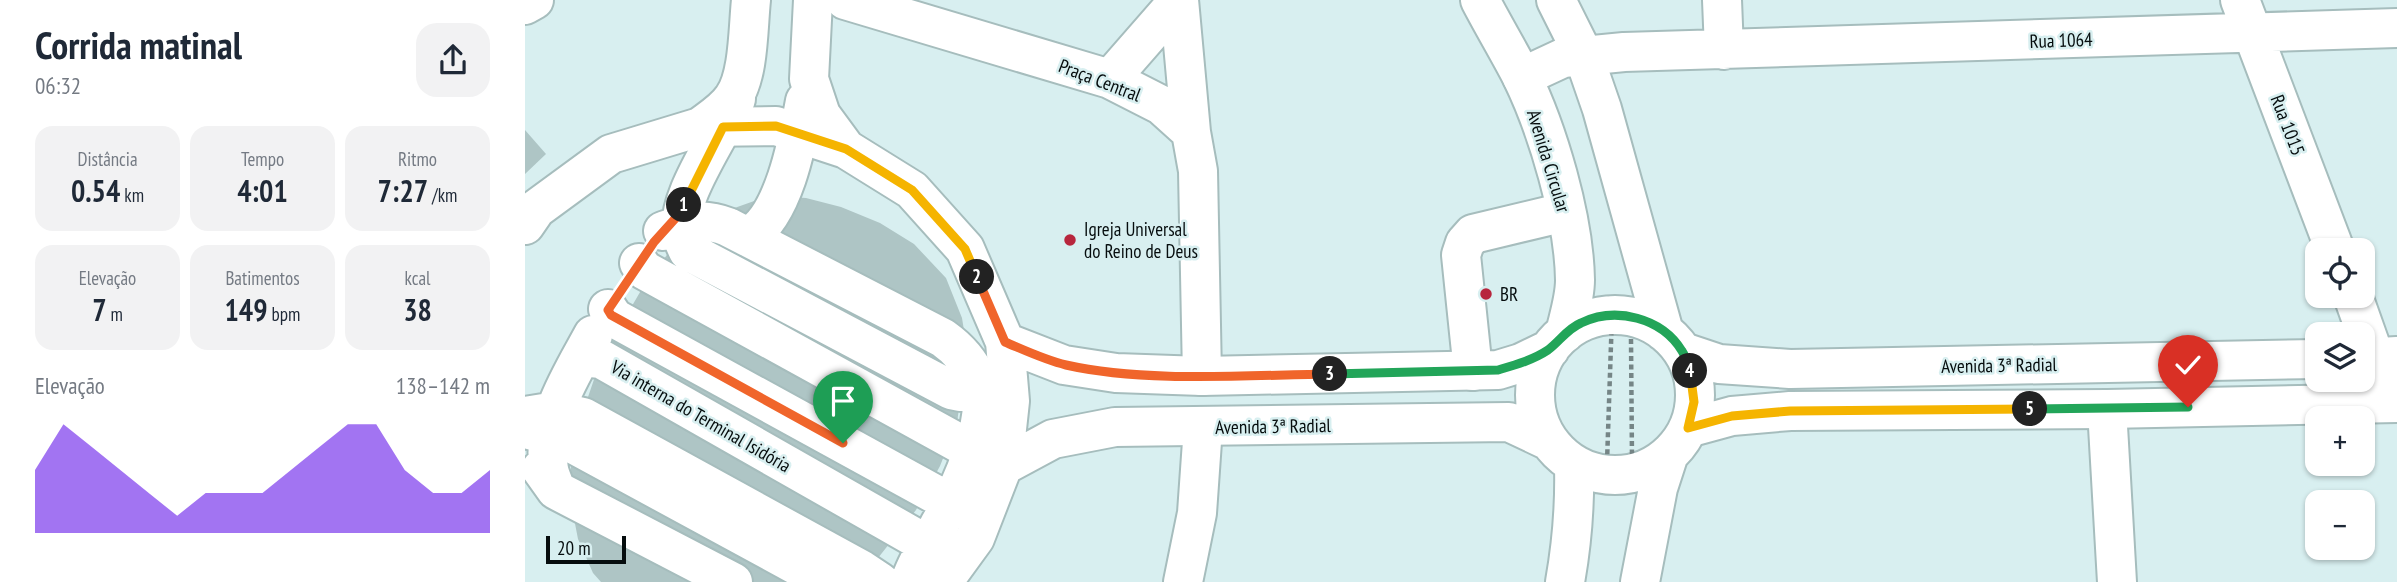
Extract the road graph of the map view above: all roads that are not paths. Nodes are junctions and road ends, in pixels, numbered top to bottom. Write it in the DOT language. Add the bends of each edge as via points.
graph roads {
  1 [pos="534,0"];
  2 [pos="751,0"];
  3 [pos="813,0"];
  4 [pos="845,0"];
  5 [pos="1179,0"];
  6 [pos="1480,0"];
  7 [pos="1556,0"];
  8 [pos="1722,0"];
  9 [pos="525,5"];
  10 [pos="2246,17"];
  11 [pos="2397,28"];
  12 [pos="1724,50"];
  13 [pos="1583,54"];
  14 [pos="1522,77"];
  15 [pos="809,79"];
  16 [pos="1110,79"];
  17 [pos="711,127"];
  18 [pos="1191,132"];
  19 [pos="799,133"];
  20 [pos="846,149"];
  21 [pos="1565,212"];
  22 [pos="676,222"];
  23 [pos="525,225"];
  24 [pos="760,236"];
  25 [pos="2330,238"];
  26 [pos="639,263"];
  27 [pos="2358,308"];
  28 [pos="608,310"];
  29 [pos="1557,341"];
  30 [pos="1005,342"];
  31 [pos="1673,342"];
  32 [pos="581,357"];
  33 [pos="2379,357"];
  34 [pos="2305,359"];
  35 [pos="1473,371"];
  36 [pos="1202,376"];
  37 [pos="970,394"];
  38 [pos="2394,403"];
  39 [pos="2107,409"];
  40 [pos="540,422"];
  41 [pos="1203,428"];
  42 [pos="1678,441"];
  43 [pos="1561,452"];
  44 [pos="988,458"];
  45 [pos="951,503"];
  46 [pos="927,545"];
  47 [pos="871,576"];
  48 [pos="733,582"];
  49 [pos="827,582"];
  50 [pos="910,582"];
  51 [pos="943,582"];
  52 [pos="1184,582"];
  53 [pos="1565,582"];
  54 [pos="1640,582"];
  55 [pos="2117,582"];
  1 -- 9 [label="main road"];
  2 -- 17 [label="main road" via="742,81"];
  3 -- 15 [label="main road"];
  4 -- 16 [label="main road, Praça Central"];
  5 -- 16 [label="main road"];
  5 -- 18 [label="main road"];
  6 -- 14 [label="main road, Avenida Circular"];
  7 -- 13 [label="main road"];
  8 -- 12 [label="main road"];
  10 -- 11 [label="main road, Rua 1064"];
  10 -- 12 [label="main road, Rua 1064"];
  10 -- 25 [label="main road, Rua 1015"];
  12 -- 13 [label="main road, Rua 1064"];
  13 -- 14 [label="main road, Rua 1064"];
  13 -- 31 [label="main road"];
  14 -- 21 [label="main road, Avenida Circular" via="1544,132"];
  15 -- 19 [label="main road"];
  15 -- 20 [label="main road" via="821,115"];
  16 -- 18 [label="main road, Praça Central" via="1161,105"];
  17 -- 19 [label="main road" via="776,126"];
  17 -- 22 [label="main road"];
  17 -- 23 [label="main road" via="611,154 536,209"];
  18 -- 36 [label="main road" via="1198,171"];
  19 -- 20 [label="main road"];
  19 -- 24 [label="main road" via="786,178"];
  20 -- 30 [label="main road" via="912,190 965,249"];
  21 -- 29 [label="main road, Avenida Circular" via="1575,281 1572,306"];
  21 -- 35 [label="main road" via="1473,234 1465,243 1461,255"];
  22 -- 24 [label="main road" via="711,221"];
  22 -- 26 [label="main road"];
  22 -- 37 [label="main road" via="688,251"];
  24 -- 37 [label="main road" via="943,338 964,358"];
  26 -- 28 [label="main road"];
  26 -- 44 [label="main road" via="650,274"];
  27 -- 33 [label="main road"];
  28 -- 32 [label="main road"];
  28 -- 45 [label="main road" via="614,318"];
  29 -- 31 [label="main road" via="1582,322 1612,315 1639,319"];
  29 -- 35 [label="main road" via="1509,367"];
  29 -- 43 [label="main road" via="1539,370 1534,394 1537,417"];
  30 -- 36 [label="main road" via="1064,365 1116,373"];
  30 -- 44 [label="main road" via="1010,401"];
  31 -- 34 [label="main road, Avenida 3ª Radial" via="1719,365 1790,369"];
  31 -- 42 [label="main road" via="1692,377 1694,402"];
  32 -- 40 [label="main road"];
  32 -- 46 [label="main road, Via interna do Terminal Isidória" via="601,359"];
  33 -- 38 [label="main road"];
  35 -- 36 [label="main road"];
  37 -- 44 [label="main road"];
  38 -- 39 [label="main road"];
  39 -- 42 [label="main road" via="1790,411 1732,416"];
  39 -- 55 [label="main road"];
  40 -- 47 [label="main road" via="583,417"];
  40 -- 48 [label="main road" via="556,490"];
  40 -- 49 [label="main road"];
  41 -- 43 [label="main road, Avenida 3ª Radial" via="1509,422"];
  41 -- 44 [label="main road, Avenida 3ª Radial" via="1115,427"];
  41 -- 52 [label="main road" via="1197,513"];
  42 -- 43 [label="main road" via="1651,467 1620,476 1590,472"];
  42 -- 54 [label="main road" via="1658,488"];
  43 -- 53 [label="main road" via="1575,497"];
  44 -- 45 [label="main road"];
  44 -- 51 [label="main road" via="975,538"];
  45 -- 46 [label="main road"];
  46 -- 50 [label="main road"];
}
